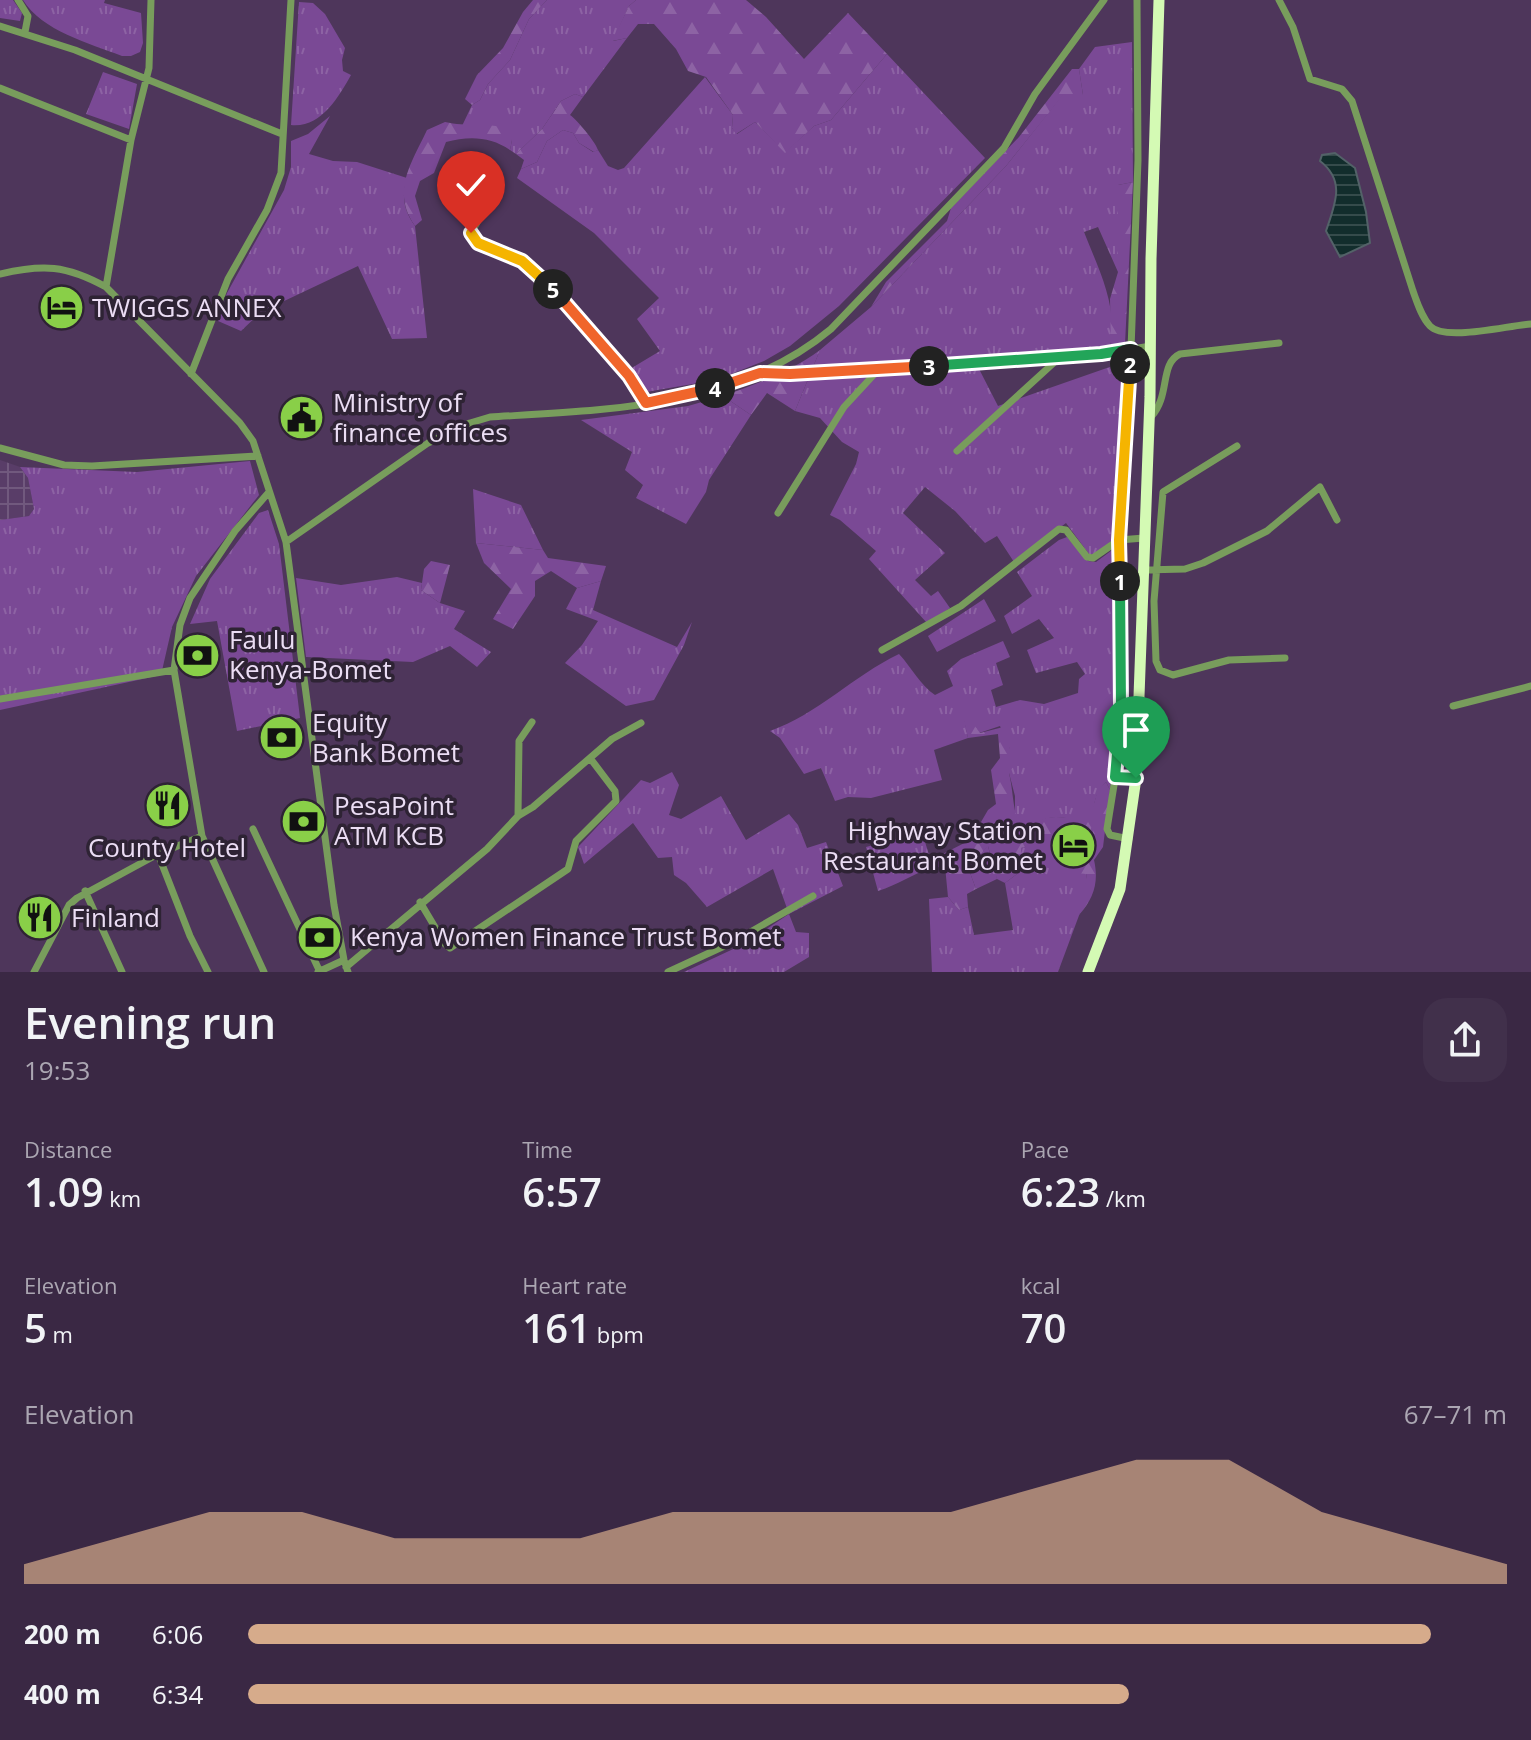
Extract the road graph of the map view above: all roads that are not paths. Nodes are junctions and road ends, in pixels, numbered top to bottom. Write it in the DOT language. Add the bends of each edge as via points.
graph roads {
  1 [pos="18,0"];
  2 [pos="151,0"];
  3 [pos="291,0"];
  4 [pos="1104,0"];
  5 [pos="1137,0"];
  6 [pos="1159,0"];
  7 [pos="1279,0"];
  8 [pos="0,26"];
  9 [pos="25,32"];
  10 [pos="146,79"];
  11 [pos="0,88"];
  12 [pos="282,134"];
  13 [pos="131,140"];
  14 [pos="1138,160"];
  15 [pos="1155,162"];
  16 [pos="495,191"];
  17 [pos="0,274"];
  18 [pos="106,287"];
  19 [pos="1531,324"];
  20 [pos="1279,343"];
  21 [pos="1151,346"];
  22 [pos="1131,349"];
  23 [pos="1061,357"];
  24 [pos="880,368"];
  25 [pos="760,373"];
  26 [pos="191,374"];
  27 [pos="646,403"];
  28 [pos="1149,420"];
  29 [pos="1237,446"];
  30 [pos="0,448"];
  31 [pos="957,451"];
  32 [pos="258,456"];
  33 [pos="269,492"];
  34 [pos="778,513"];
  35 [pos="1337,520"];
  36 [pos="1144,538"];
  37 [pos="1119,540"];
  38 [pos="286,542"];
  39 [pos="1156,569"];
  40 [pos="1143,570"];
  41 [pos="882,650"];
  42 [pos="1285,658"];
  43 [pos="174,670"];
  44 [pos="1531,686"];
  45 [pos="0,699"];
  46 [pos="1453,706"];
  47 [pos="532,722"];
  48 [pos="641,723"];
  49 [pos="590,758"];
  50 [pos="1115,777"];
  51 [pos="1136,778"];
  52 [pos="518,816"];
  53 [pos="253,829"];
  54 [pos="202,836"];
  55 [pos="1129,839"];
  56 [pos="158,854"];
  57 [pos="85,891"];
  58 [pos="813,896"];
  59 [pos="420,902"];
  60 [pos="346,966"];
  61 [pos="34,972"];
  62 [pos="122,972"];
  63 [pos="208,972"];
  64 [pos="264,972"];
  65 [pos="319,972"];
  66 [pos="668,972"];
  67 [pos="1088,972"];
  1 -- 9 [label="street" via="28,16"];
  2 -- 10 [label="street"];
  3 -- 12 [label="street"];
  4 -- 25 [label="street" via="1035,94 1004,148 831,329"];
  5 -- 14 [label="street"];
  6 -- 15 [label="highway"];
  7 -- 19 [label="street" via="1310,79 1342,89 1352,101 1413,291 1431,328 1449,334"];
  8 -- 9 [label="street"];
  9 -- 10 [label="street"];
  10 -- 12 [label="street"];
  10 -- 13 [label="street"];
  11 -- 13 [label="street"];
  12 -- 26 [label="street" via="275,190 228,279"];
  13 -- 18 [label="street"];
  14 -- 15 [label="street"];
  14 -- 22 [label="street"];
  15 -- 21 [label="highway"];
  16 -- 27 [label="street" via="473,226 472,237 511,255 544,279 629,376"];
  17 -- 18 [label="street" via="57,267"];
  18 -- 26 [label="street"];
  20 -- 28 [label="street" via="1171,358 1160,407"];
  21 -- 22 [label="street"];
  21 -- 28 [label="highway"];
  22 -- 23 [label="street"];
  22 -- 37 [label="street"];
  23 -- 24 [label="street"];
  23 -- 31 [label="street"];
  24 -- 25 [label="street"];
  24 -- 34 [label="street" via="844,407"];
  25 -- 27 [label="street" via="697,394"];
  26 -- 32 [label="street" via="247,431"];
  27 -- 38 [label="street" via="470,423 428,443"];
  28 -- 36 [label="highway"];
  29 -- 39 [label="street" via="1163,492"];
  30 -- 32 [label="street" via="64,465 92,466"];
  32 -- 33 [label="street"];
  33 -- 38 [label="street"];
  33 -- 43 [label="street" via="190,598"];
  35 -- 39 [label="street" via="1318,488 1255,539 1185,569"];
  36 -- 37 [label="street"];
  36 -- 40 [label="highway"];
  37 -- 41 [label="street" via="1087,557 1066,530 1059,529 961,606"];
  37 -- 50 [label="street" via="1121,708"];
  38 -- 60 [label="street"];
  39 -- 40 [label="street"];
  39 -- 42 [label="street" via="1160,670 1173,675 1229,660"];
  40 -- 51 [label="highway"];
  43 -- 45 [label="street"];
  43 -- 54 [label="street"];
  44 -- 46 [label="street"];
  47 -- 52 [label="street" via="519,741"];
  48 -- 49 [label="street"];
  49 -- 52 [label="street"];
  49 -- 59 [label="street" via="615,791 616,801 576,841 568,869 450,948"];
  50 -- 51 [label="street"];
  50 -- 55 [label="street" via="1107,833"];
  51 -- 55 [label="highway"];
  52 -- 59 [label="street" via="487,849"];
  53 -- 65 [label="street"];
  54 -- 56 [label="street"];
  54 -- 64 [label="street"];
  55 -- 67 [label="highway" via="1120,889"];
  56 -- 57 [label="street"];
  56 -- 63 [label="street"];
  57 -- 61 [label="street" via="69,905"];
  57 -- 62 [label="street"];
  58 -- 66 [label="street"];
  59 -- 60 [label="street"];
  60 -- 65 [label="street"];
}
